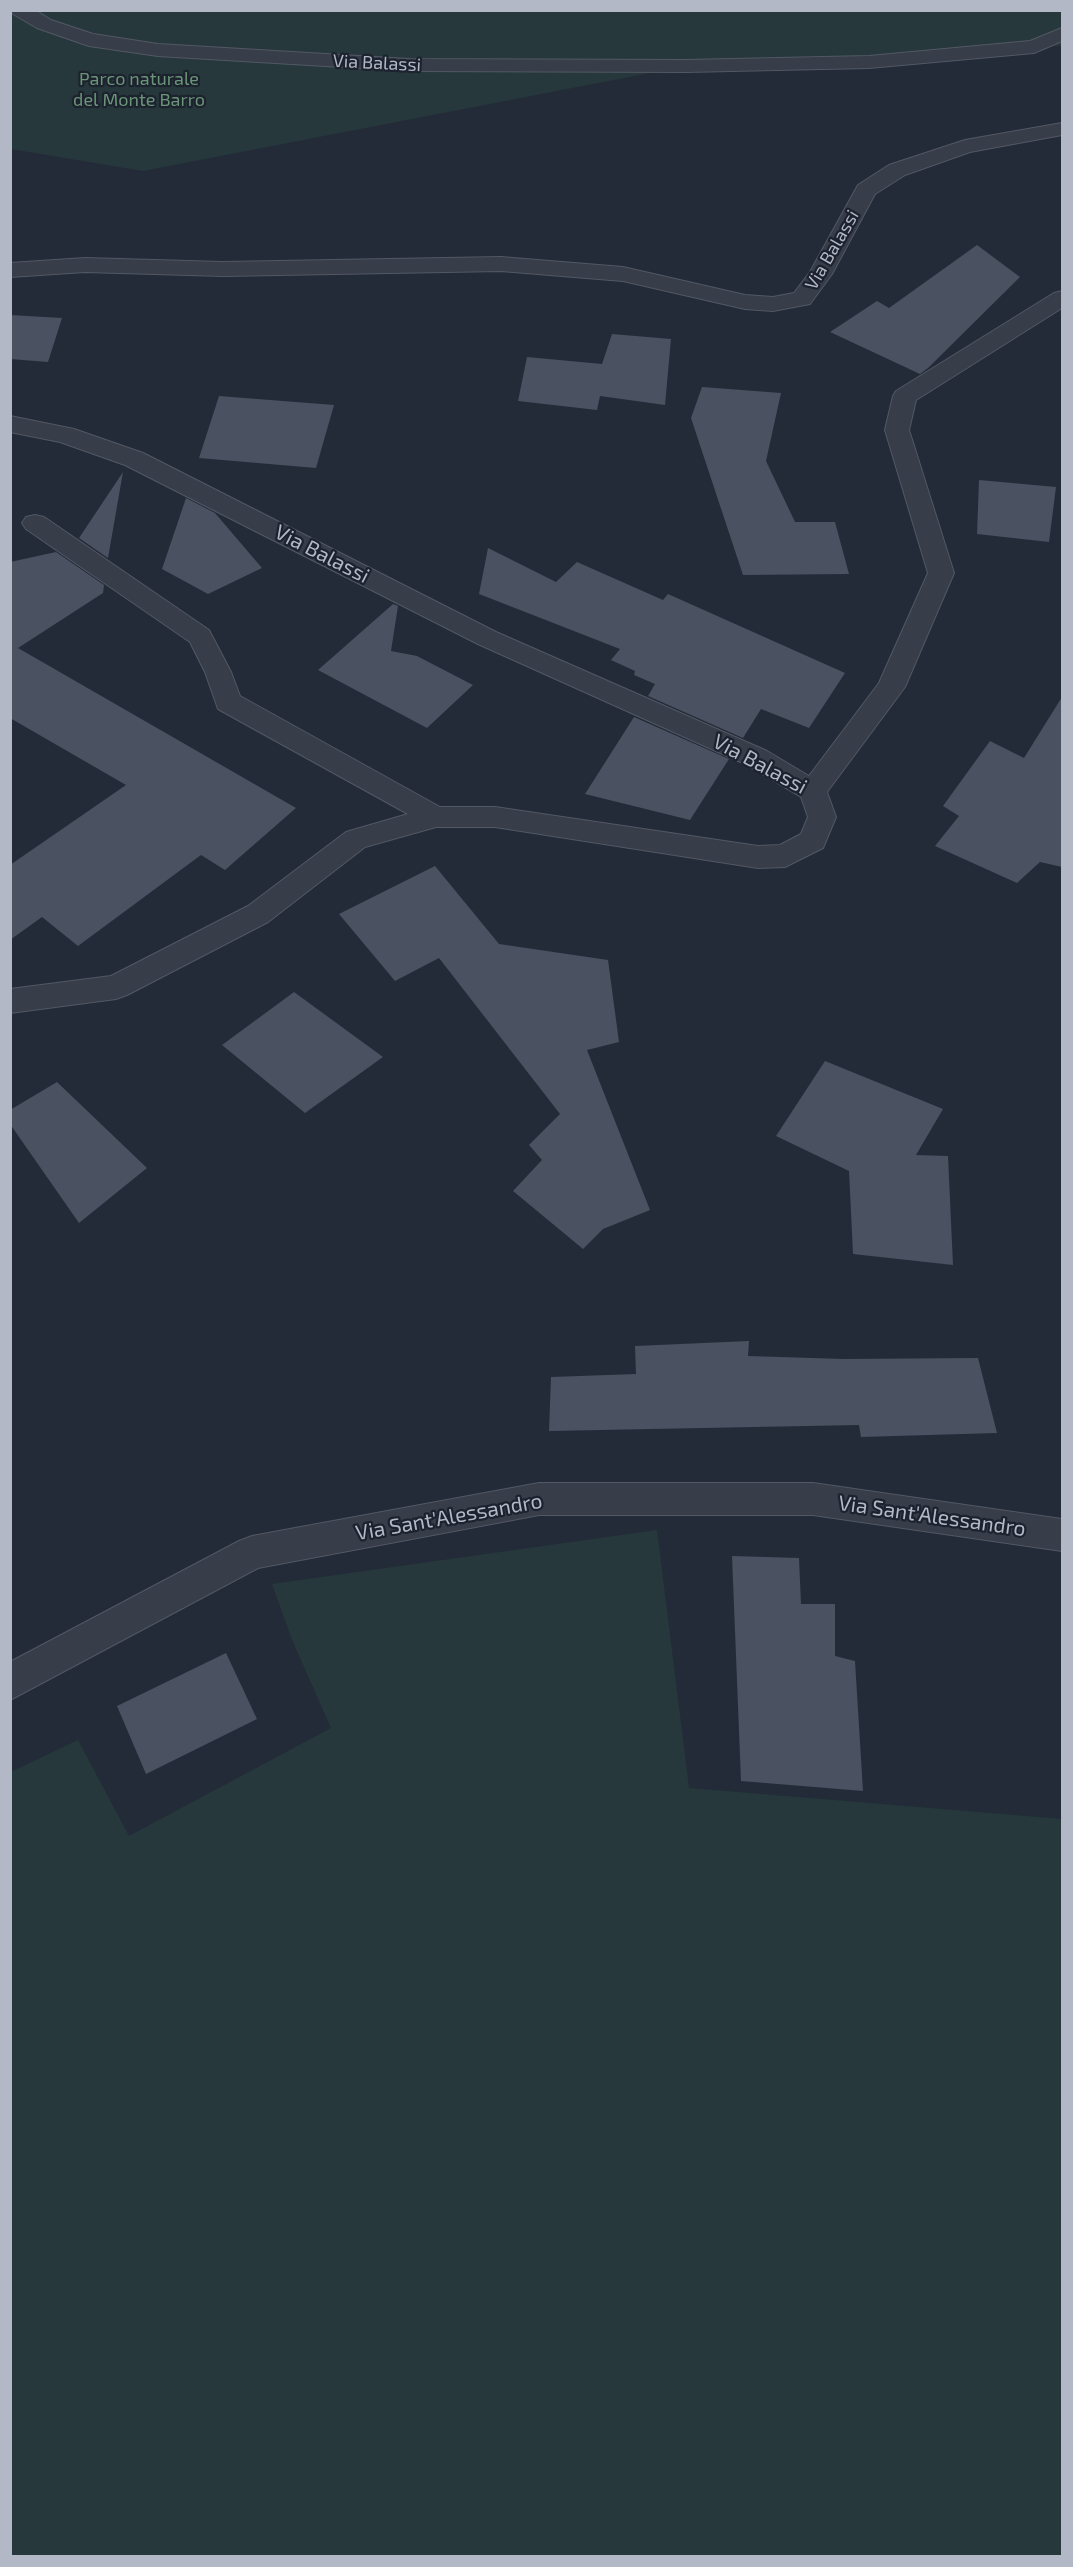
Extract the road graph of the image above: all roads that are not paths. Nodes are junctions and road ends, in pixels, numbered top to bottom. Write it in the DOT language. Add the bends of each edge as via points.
graph roads {
  1 [pos="20,10"];
  2 [pos="1062,34"];
  3 [pos="1062,129"];
  4 [pos="10,270"];
  5 [pos="1062,298"];
  6 [pos="10,424"];
  7 [pos="35,523"];
  8 [pos="813,791"];
  9 [pos="436,817"];
  10 [pos="10,1001"];
  11 [pos="1062,1535"];
  12 [pos="10,1682"];
  1 -- 2 [label="street, Via Balassi" via="44,24 89,40 158,50 409,65 869,62 1034,47"];
  3 -- 4 [label="street, Via Balassi" via="965,146 897,170 866,189 821,274 802,298 773,304 745,302 623,274 501,264 223,269 85,265"];
  5 -- 8 [label="street" via="905,396 897,430 941,573 891,687"];
  6 -- 8 [label="street, Via Balassi" via="65,435 134,459 486,638 757,758"];
  7 -- 9 [label="street" via="200,636 228,702"];
  8 -- 9 [label="street, Via Balassi" via="822,816 813,841 785,856 713,852 495,817"];
  9 -- 10 [label="street, Via Balassi" via="356,839 258,914 116,987"];
  11 -- 12 [label="street, Via Sant'Alessandro" via="813,1499 539,1498 252,1553"];
}
